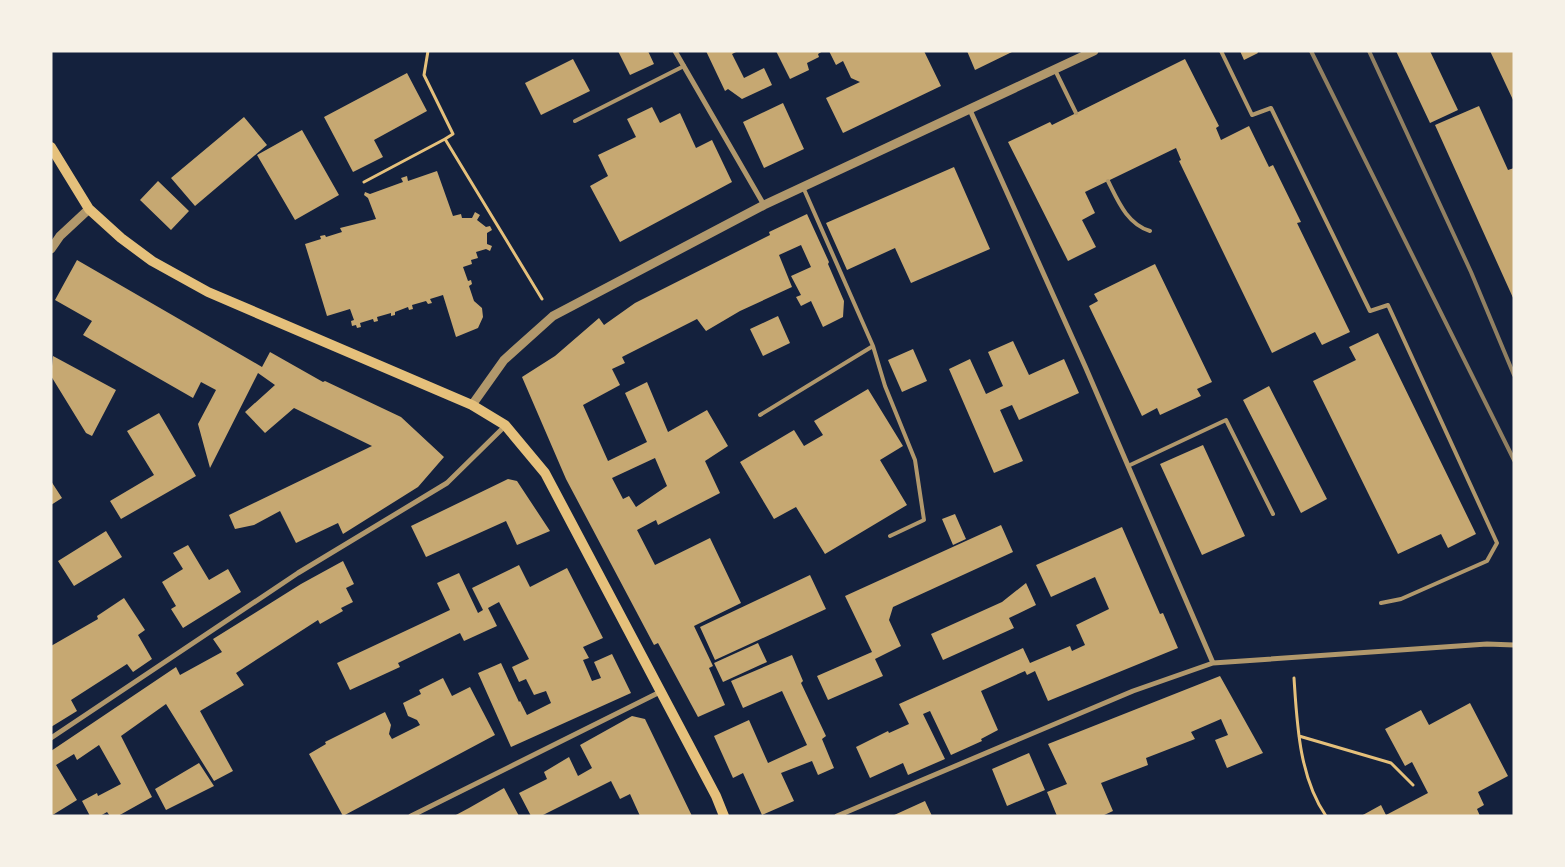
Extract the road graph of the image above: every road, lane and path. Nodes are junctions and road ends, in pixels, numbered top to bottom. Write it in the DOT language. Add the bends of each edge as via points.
graph roads {
  1 [pos="428,51"];
  2 [pos="675,51"];
  3 [pos="1094,51"];
  4 [pos="1221,51"];
  5 [pos="684,66"];
  6 [pos="1055,70"];
  7 [pos="970,110"];
  8 [pos="1076,113"];
  9 [pos="575,121"];
  10 [pos="445,139"];
  11 [pos="51,147"];
  12 [pos="1108,181"];
  13 [pos="364,182"];
  14 [pos="803,187"];
  15 [pos="764,205"];
  16 [pos="89,209"];
  17 [pos="1150,231"];
  18 [pos="51,249"];
  19 [pos="553,316"];
  20 [pos="873,346"];
  21 [pos="472,405"];
  22 [pos="760,415"];
  23 [pos="506,425"];
  24 [pos="1128,466"];
  25 [pos="1273,514"];
  26 [pos="890,536"];
  27 [pos="1381,603"];
  28 [pos="1514,645"];
  29 [pos="1292,657"];
  30 [pos="1213,663"];
  31 [pos="660,692"];
  32 [pos="1298,736"];
  33 [pos="51,738"];
  34 [pos="1413,785"];
  35 [pos="411,816"];
  36 [pos="724,816"];
  37 [pos="837,816"];
  38 [pos="1326,816"];
  1 -- 10 [label="path" via="424,75 453,134"];
  2 -- 5 [label="street"];
  3 -- 6 [label="street"];
  4 -- 27 [label="lane" via="1252,115 1271,108 1370,311 1388,306 1497,543 1487,561 1401,599"];
  5 -- 9 [label="lane"];
  5 -- 15 [label="street"];
  6 -- 7 [label="street"];
  6 -- 8 [label="lane"];
  7 -- 14 [label="street"];
  7 -- 24 [label="street"];
  10 -- 13 [label="path"];
  10 -- 19 [label="path"];
  11 -- 16 [label="main road"];
  12 -- 17 [label="lane" via="1124,211 1140,228"];
  14 -- 15 [label="street"];
  14 -- 20 [label="lane"];
  15 -- 19 [label="street"];
  16 -- 18 [label="street"];
  16 -- 21 [label="main road" via="152,261 208,292"];
  19 -- 21 [label="street" via="504,360"];
  20 -- 22 [label="lane"];
  20 -- 26 [label="lane" via="885,386 915,460 922,497 924,520"];
  21 -- 23 [label="main road"];
  23 -- 31 [label="main road" via="545,473"];
  23 -- 33 [label="street" via="448,483 298,573"];
  24 -- 25 [label="lane" via="1226,420"];
  24 -- 30 [label="street"];
  28 -- 29 [label="street"];
  29 -- 30 [label="street"];
  29 -- 32 [label="path"];
  30 -- 37 [label="street" via="1132,691"];
  31 -- 35 [label="street"];
  31 -- 36 [label="main road"];
  32 -- 34 [label="path" via="1391,762"];
  32 -- 38 [label="path" via="1315,800"];
}
